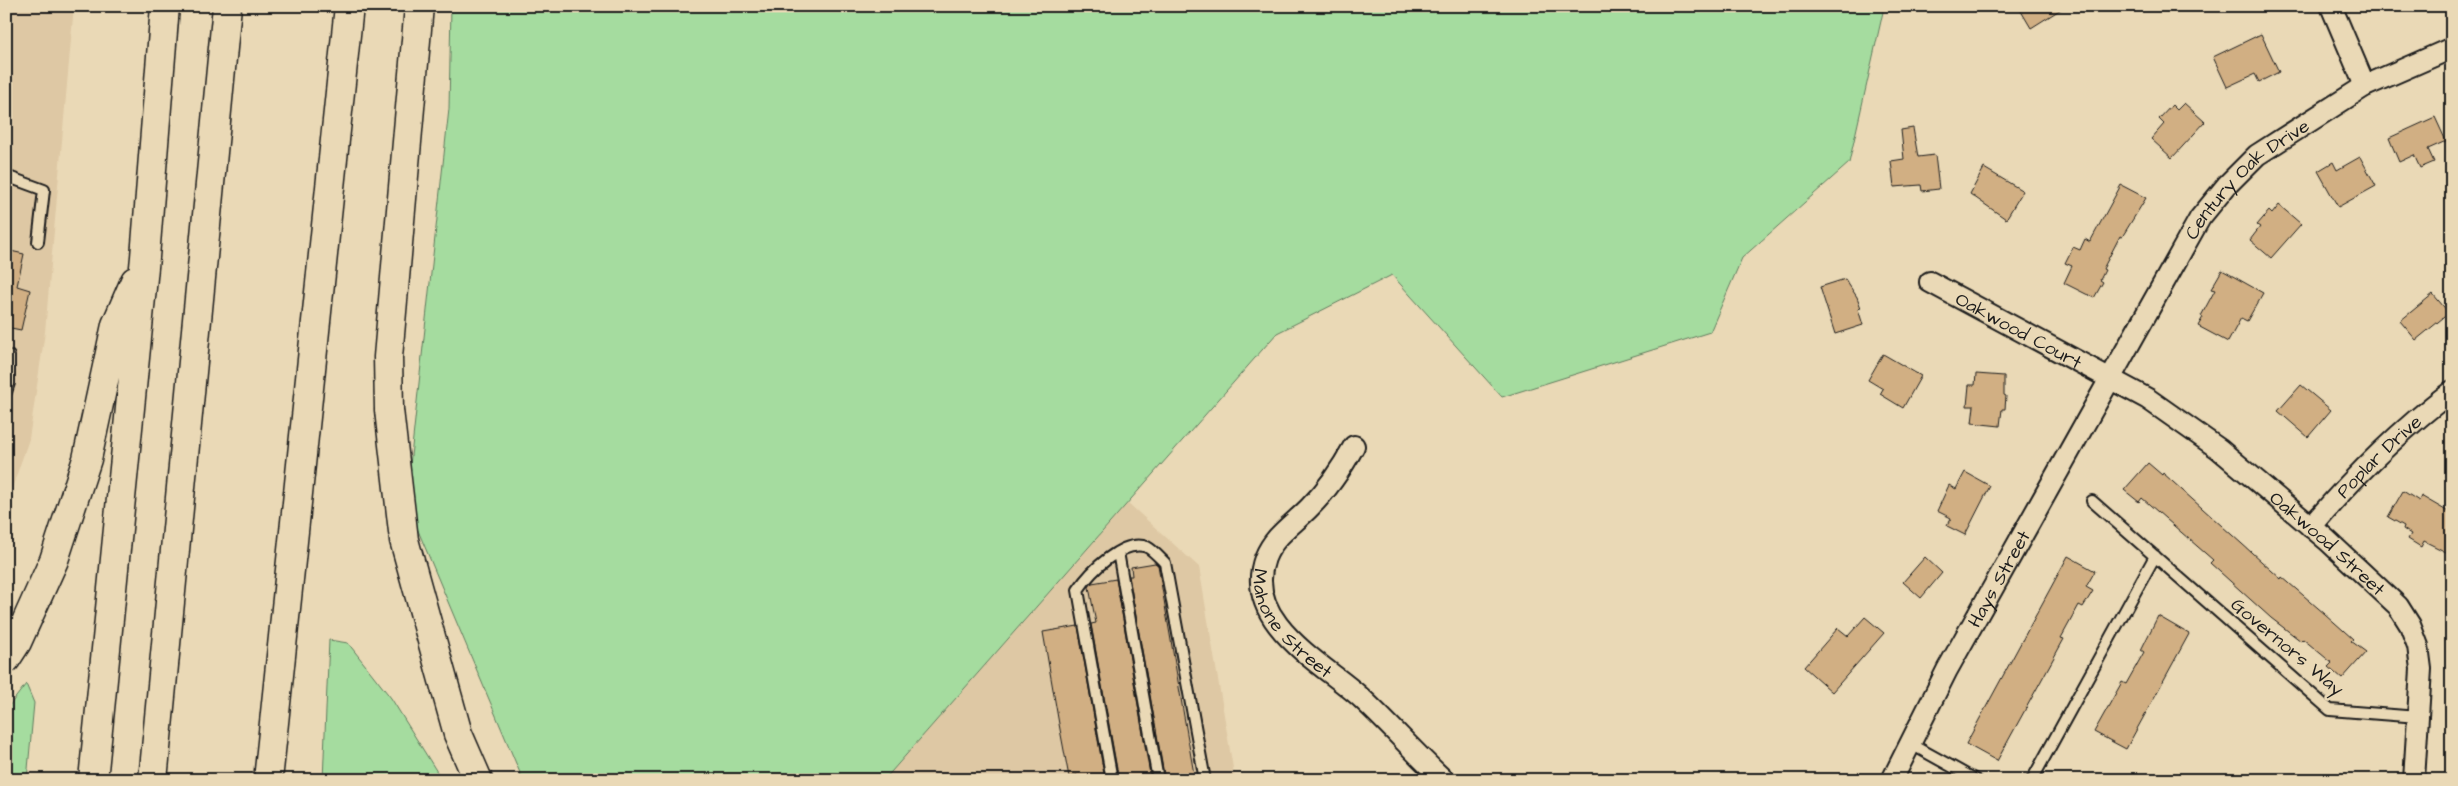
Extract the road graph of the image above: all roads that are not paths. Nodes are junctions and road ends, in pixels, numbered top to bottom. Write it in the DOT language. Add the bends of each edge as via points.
graph roads {
  1 [pos="165,6"];
  2 [pos="227,6"];
  3 [pos="349,6"];
  4 [pos="419,6"];
  5 [pos="2331,6"];
  6 [pos="2452,48"];
  7 [pos="2364,86"];
  8 [pos="6,176"];
  9 [pos="38,242"];
  10 [pos="145,257"];
  11 [pos="1930,282"];
  12 [pos="6,356"];
  13 [pos="2109,379"];
  14 [pos="2452,391"];
  15 [pos="6,392"];
  16 [pos="1354,446"];
  17 [pos="2092,501"];
  18 [pos="2311,527"];
  19 [pos="1118,552"];
  20 [pos="2155,556"];
  21 [pos="6,658"];
  22 [pos="2418,717"];
  23 [pos="1911,744"];
  24 [pos="92,780"];
  25 [pos="153,780"];
  26 [pos="268,780"];
  27 [pos="478,780"];
  28 [pos="1112,780"];
  29 [pos="1158,780"];
  30 [pos="1205,780"];
  31 [pos="1444,780"];
  32 [pos="1892,780"];
  33 [pos="1976,780"];
  34 [pos="2032,780"];
  35 [pos="2414,780"];
  1 -- 10 [label="highway"];
  2 -- 25 [label="highway"];
  3 -- 26 [label="highway"];
  4 -- 27 [label="highway" via="388,357 389,410 404,540 458,734"];
  5 -- 7 [label="street"];
  6 -- 7 [label="street, Century Oak Drive"];
  7 -- 13 [label="street, Century Oak Drive" via="2257,155 2227,185 2200,218"];
  8 -- 9 [label="lane" via="44,190"];
  10 -- 21 [label="highway" via="116,325 87,459 54,560 17,642"];
  10 -- 24 [label="highway"];
  11 -- 13 [label="street, Oakwood Court"];
  12 -- 15 [label="lane" via="9,356"];
  13 -- 18 [label="street, Oakwood Street" via="2174,416 2219,449"];
  13 -- 23 [label="street, Hays Street" via="1947,670"];
  14 -- 18 [label="street, Poplar Drive" via="2388,444"];
  16 -- 31 [label="street, Mahone Street" via="1325,491 1273,542 1261,575 1264,596 1273,619 1288,639 1359,696"];
  17 -- 20 [label="lane, Governors Way"];
  18 -- 22 [label="street, Oakwood Street" via="2398,606 2410,625 2418,646 2421,669"];
  19 -- 28 [label="lane" via="1090,572 1078,590"];
  19 -- 29 [label="lane"];
  19 -- 30 [label="lane" via="1127,547 1147,547 1165,562"];
  20 -- 22 [label="lane, Governors Way" via="2330,710"];
  20 -- 34 [label="lane"];
  22 -- 35 [label="street, Oakwood Street"];
  23 -- 32 [label="street, Hays Street"];
  23 -- 33 [label="lane"];
}
